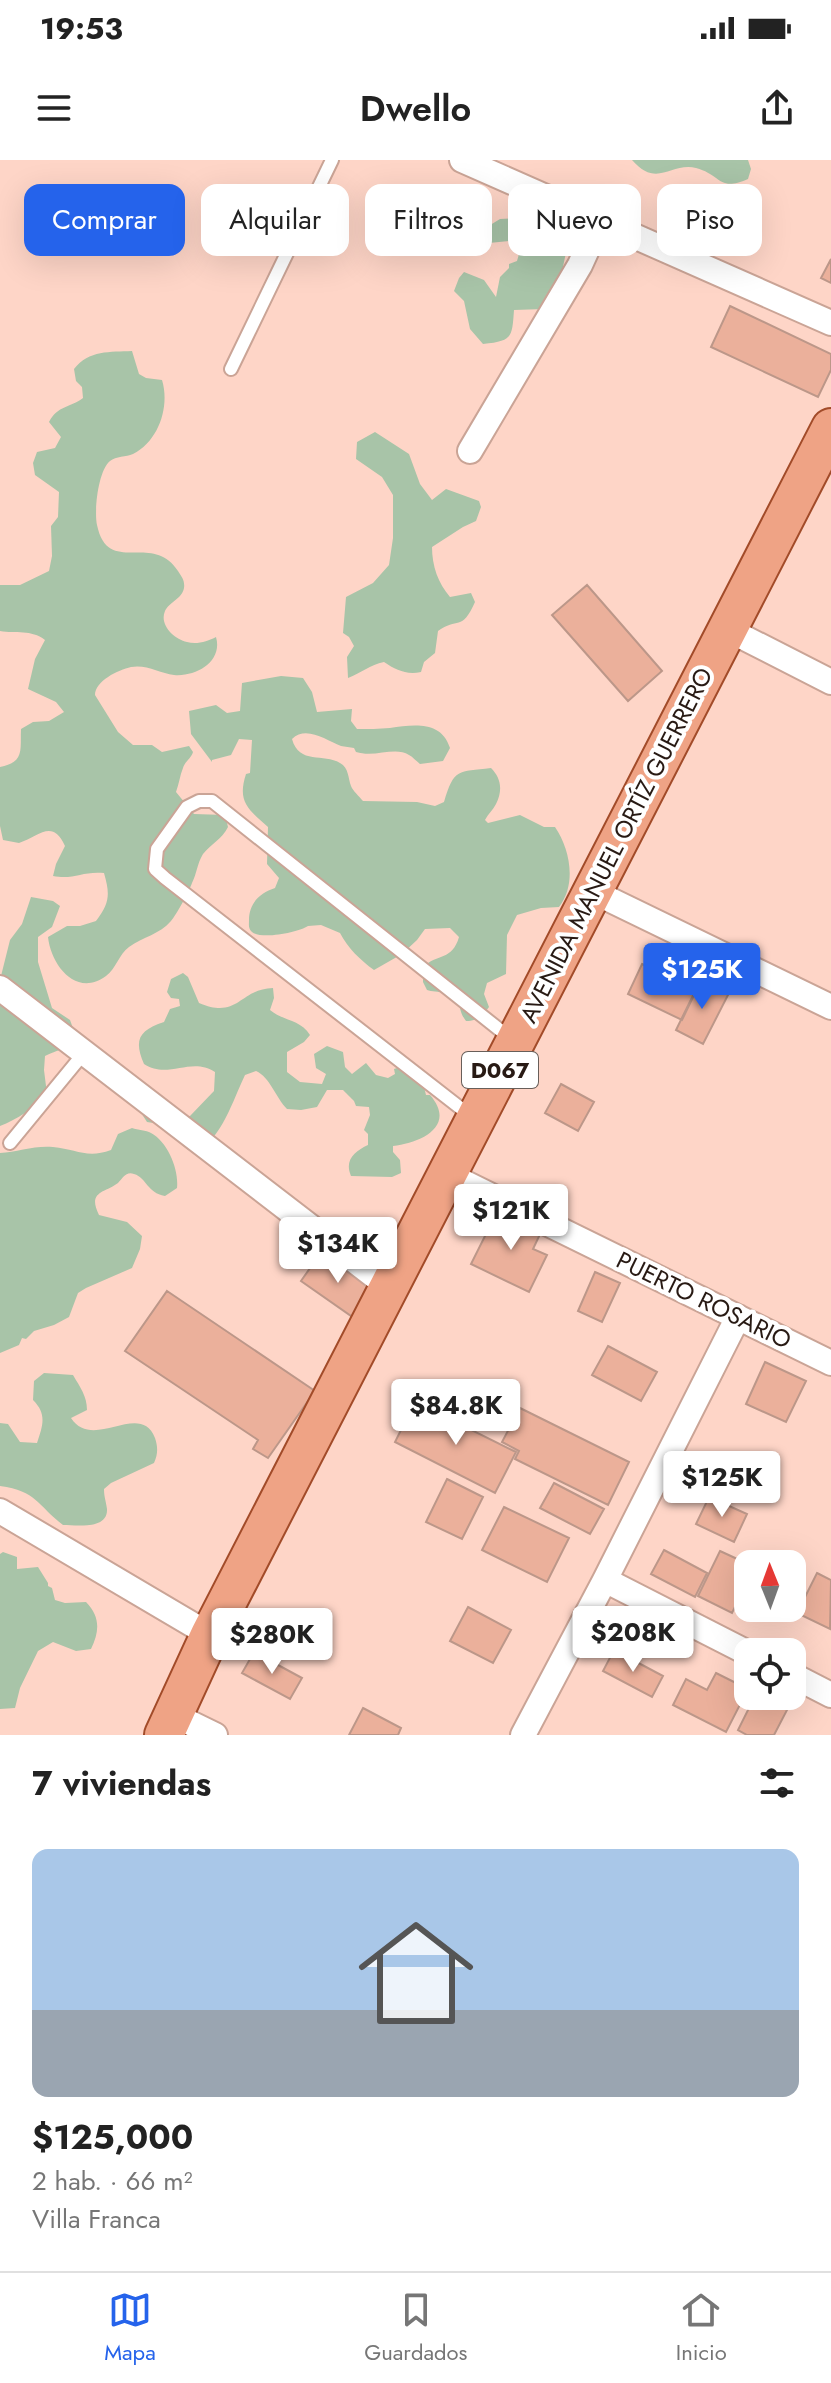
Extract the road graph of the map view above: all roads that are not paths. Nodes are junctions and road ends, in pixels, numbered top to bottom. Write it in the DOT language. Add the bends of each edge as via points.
graph roads {
  1 [pos="332,160"];
  2 [pos="462,160"];
  3 [pos="516,184"];
  4 [pos="641,239"];
  5 [pos="584,256"];
  6 [pos="831,323"];
  7 [pos="231,369"];
  8 [pos="831,428"];
  9 [pos="470,451"];
  10 [pos="727,629"];
  11 [pos="831,682"];
  12 [pos="592,891"];
  13 [pos="0,988"];
  14 [pos="831,1007"];
  15 [pos="515,1042"];
  16 [pos="84,1053"];
  17 [pos="475,1119"];
  18 [pos="10,1143"];
  19 [pos="447,1174"];
  20 [pos="390,1288"];
  21 [pos="738,1317"];
  22 [pos="831,1363"];
  23 [pos="0,1511"];
  24 [pos="605,1580"];
  25 [pos="210,1635"];
  26 [pos="734,1646"];
  27 [pos="806,1682"];
  28 [pos="831,1695"];
  29 [pos="169,1725"];
  30 [pos="215,1735"];
  31 [pos="523,1735"];
  1 -- 7 [label="lane"];
  2 -- 3 [label="street"];
  4 -- 6 [label="street"];
  5 -- 9 [label="street"];
  8 -- 10 [label="main road, AVENIDA MANUEL ORTÍZ GUERRERO / D067"];
  10 -- 11 [label="street"];
  10 -- 12 [label="main road, AVENIDA MANUEL ORTÍZ GUERRERO / D067"];
  12 -- 14 [label="street"];
  12 -- 15 [label="main road, AVENIDA MANUEL ORTÍZ GUERRERO / D067"];
  13 -- 16 [label="street"];
  15 -- 17 [label="main road, AVENIDA MANUEL ORTÍZ GUERRERO / D067"];
  15 -- 17 [label="lane" via="212,801 187,807 157,849 155,869 165,878"];
  16 -- 18 [label="lane"];
  16 -- 20 [label="street"];
  17 -- 19 [label="main road, AVENIDA MANUEL ORTÍZ GUERRERO / D067"];
  19 -- 20 [label="main road, AVENIDA MANUEL ORTÍZ GUERRERO / D067"];
  19 -- 21 [label="street, PUERTO ROSARIO"];
  20 -- 25 [label="main road, AVENIDA MANUEL ORTÍZ GUERRERO / D067"];
  21 -- 22 [label="street, PUERTO ROSARIO"];
  21 -- 24 [label="street"];
  23 -- 25 [label="street"];
  24 -- 26 [label="street"];
  24 -- 31 [label="street"];
  25 -- 29 [label="main road, AVENIDA MANUEL ORTÍZ GUERRERO / D067"];
  27 -- 28 [label="street"];
  29 -- 30 [label="street"];
}
